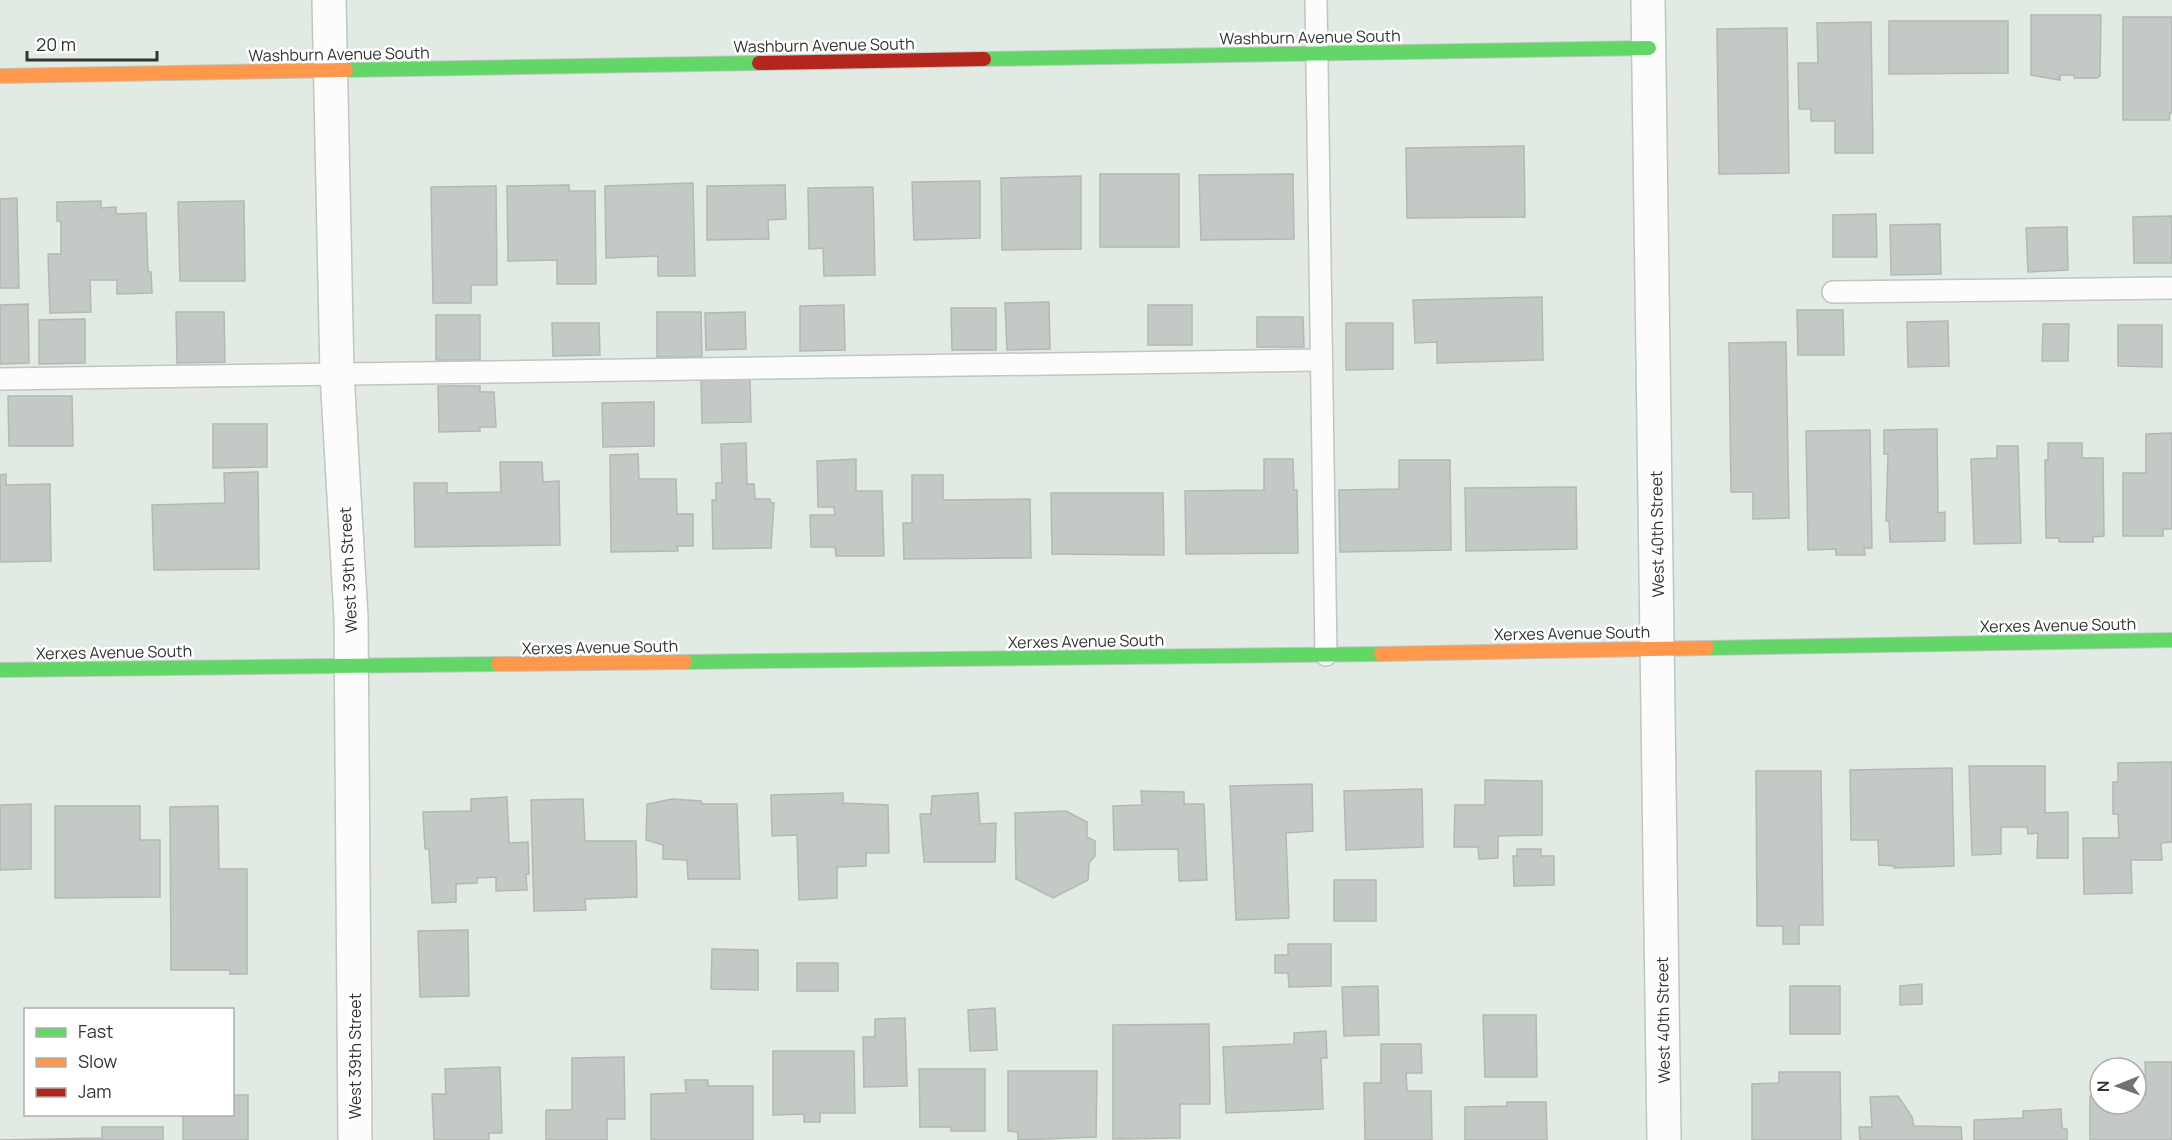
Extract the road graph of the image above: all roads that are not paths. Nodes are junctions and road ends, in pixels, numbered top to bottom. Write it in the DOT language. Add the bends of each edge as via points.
graph roads {
  1 [pos="329,0"];
  2 [pos="1316,0"];
  3 [pos="1648,0"];
  4 [pos="1649,48"];
  5 [pos="1317,52"];
  6 [pos="329,70"];
  7 [pos="0,76"];
  8 [pos="2172,288"];
  9 [pos="1833,292"];
  10 [pos="1321,360"];
  11 [pos="336,374"];
  12 [pos="0,379"];
  13 [pos="2172,640"];
  14 [pos="1660,647"];
  15 [pos="1326,655"];
  16 [pos="352,666"];
  17 [pos="0,670"];
  18 [pos="355,1140"];
  19 [pos="1664,1140"];
  1 -- 6 [label="street, West 39th Street"];
  2 -- 5 [label="lane"];
  3 -- 4 [label="street, West 40th Street"];
  4 -- 5 [label="street, Washburn Avenue South"];
  4 -- 14 [label="street, West 40th Street"];
  5 -- 6 [label="street, Washburn Avenue South"];
  5 -- 10 [label="lane"];
  6 -- 7 [label="street, Washburn Avenue South"];
  6 -- 11 [label="street, West 39th Street"];
  8 -- 9 [label="lane"];
  10 -- 11 [label="lane"];
  10 -- 15 [label="lane"];
  11 -- 12 [label="lane"];
  11 -- 16 [label="street, West 39th Street"];
  13 -- 14 [label="street, Xerxes Avenue South"];
  14 -- 15 [label="street, Xerxes Avenue South"];
  14 -- 19 [label="street, West 40th Street"];
  15 -- 16 [label="street, Xerxes Avenue South"];
  16 -- 17 [label="street, Xerxes Avenue South"];
  16 -- 18 [label="street, West 39th Street"];
}
